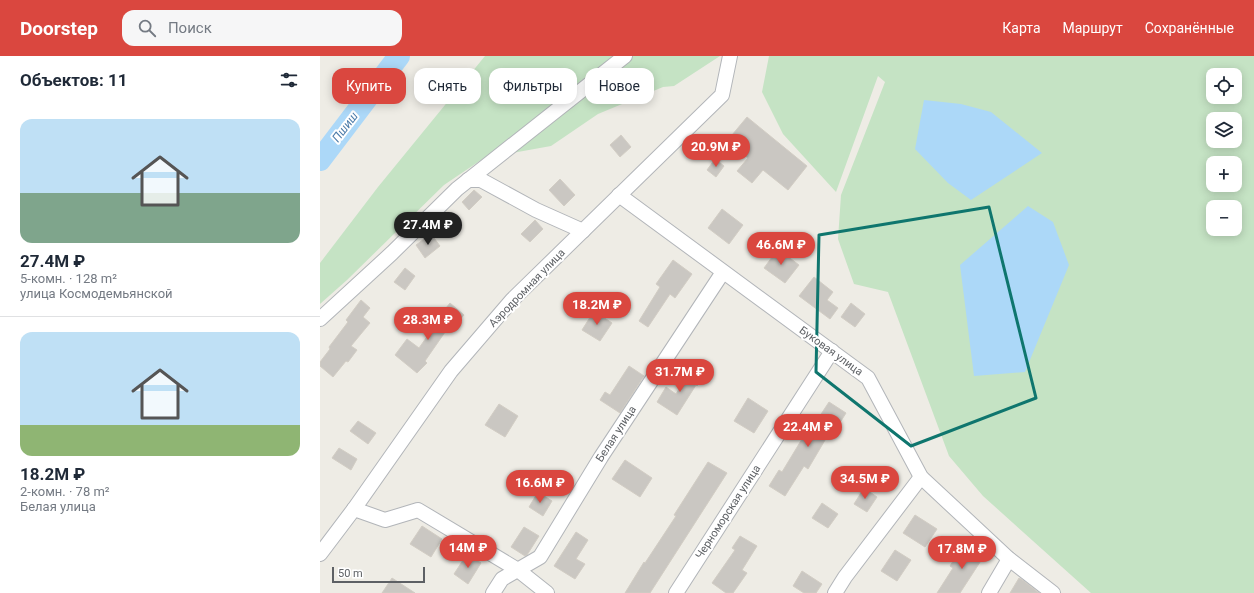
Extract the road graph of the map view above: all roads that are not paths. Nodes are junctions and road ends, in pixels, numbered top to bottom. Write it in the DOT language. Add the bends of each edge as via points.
graph roads {
  1 [pos="625,56"];
  2 [pos="730,56"];
  3 [pos="468,180"];
  4 [pos="619,195"];
  5 [pos="583,231"];
  6 [pos="723,272"];
  7 [pos="320,319"];
  8 [pos="832,351"];
  9 [pos="921,477"];
  10 [pos="354,509"];
  11 [pos="320,554"];
  12 [pos="1009,559"];
  13 [pos="518,570"];
  14 [pos="493,593"];
  15 [pos="547,593"];
  16 [pos="676,593"];
  17 [pos="835,593"];
  18 [pos="988,593"];
  19 [pos="1053,593"];
  1 -- 3 [label="street"];
  2 -- 4 [label="street, Аэродромная улица" via="722,95"];
  3 -- 5 [label="street" via="481,180 536,210"];
  3 -- 7 [label="street"];
  4 -- 5 [label="street, Аэродромная улица"];
  4 -- 6 [label="street, Буковая улица"];
  5 -- 10 [label="street, Аэродромная улица" via="512,300 451,371"];
  6 -- 8 [label="street, Буковая улица"];
  6 -- 13 [label="street, Белая улица" via="601,457 540,558"];
  8 -- 9 [label="street, Буковая улица" via="868,378"];
  8 -- 16 [label="street, Черноморская улица"];
  9 -- 12 [label="street, Буковая улица"];
  9 -- 17 [label="street"];
  10 -- 11 [label="street, Аэродромная улица"];
  10 -- 13 [label="street" via="385,520 418,510"];
  12 -- 18 [label="street"];
  12 -- 19 [label="street, Буковая улица"];
  13 -- 14 [label="street, Белая улица" via="502,579"];
  13 -- 15 [label="street"];
}
